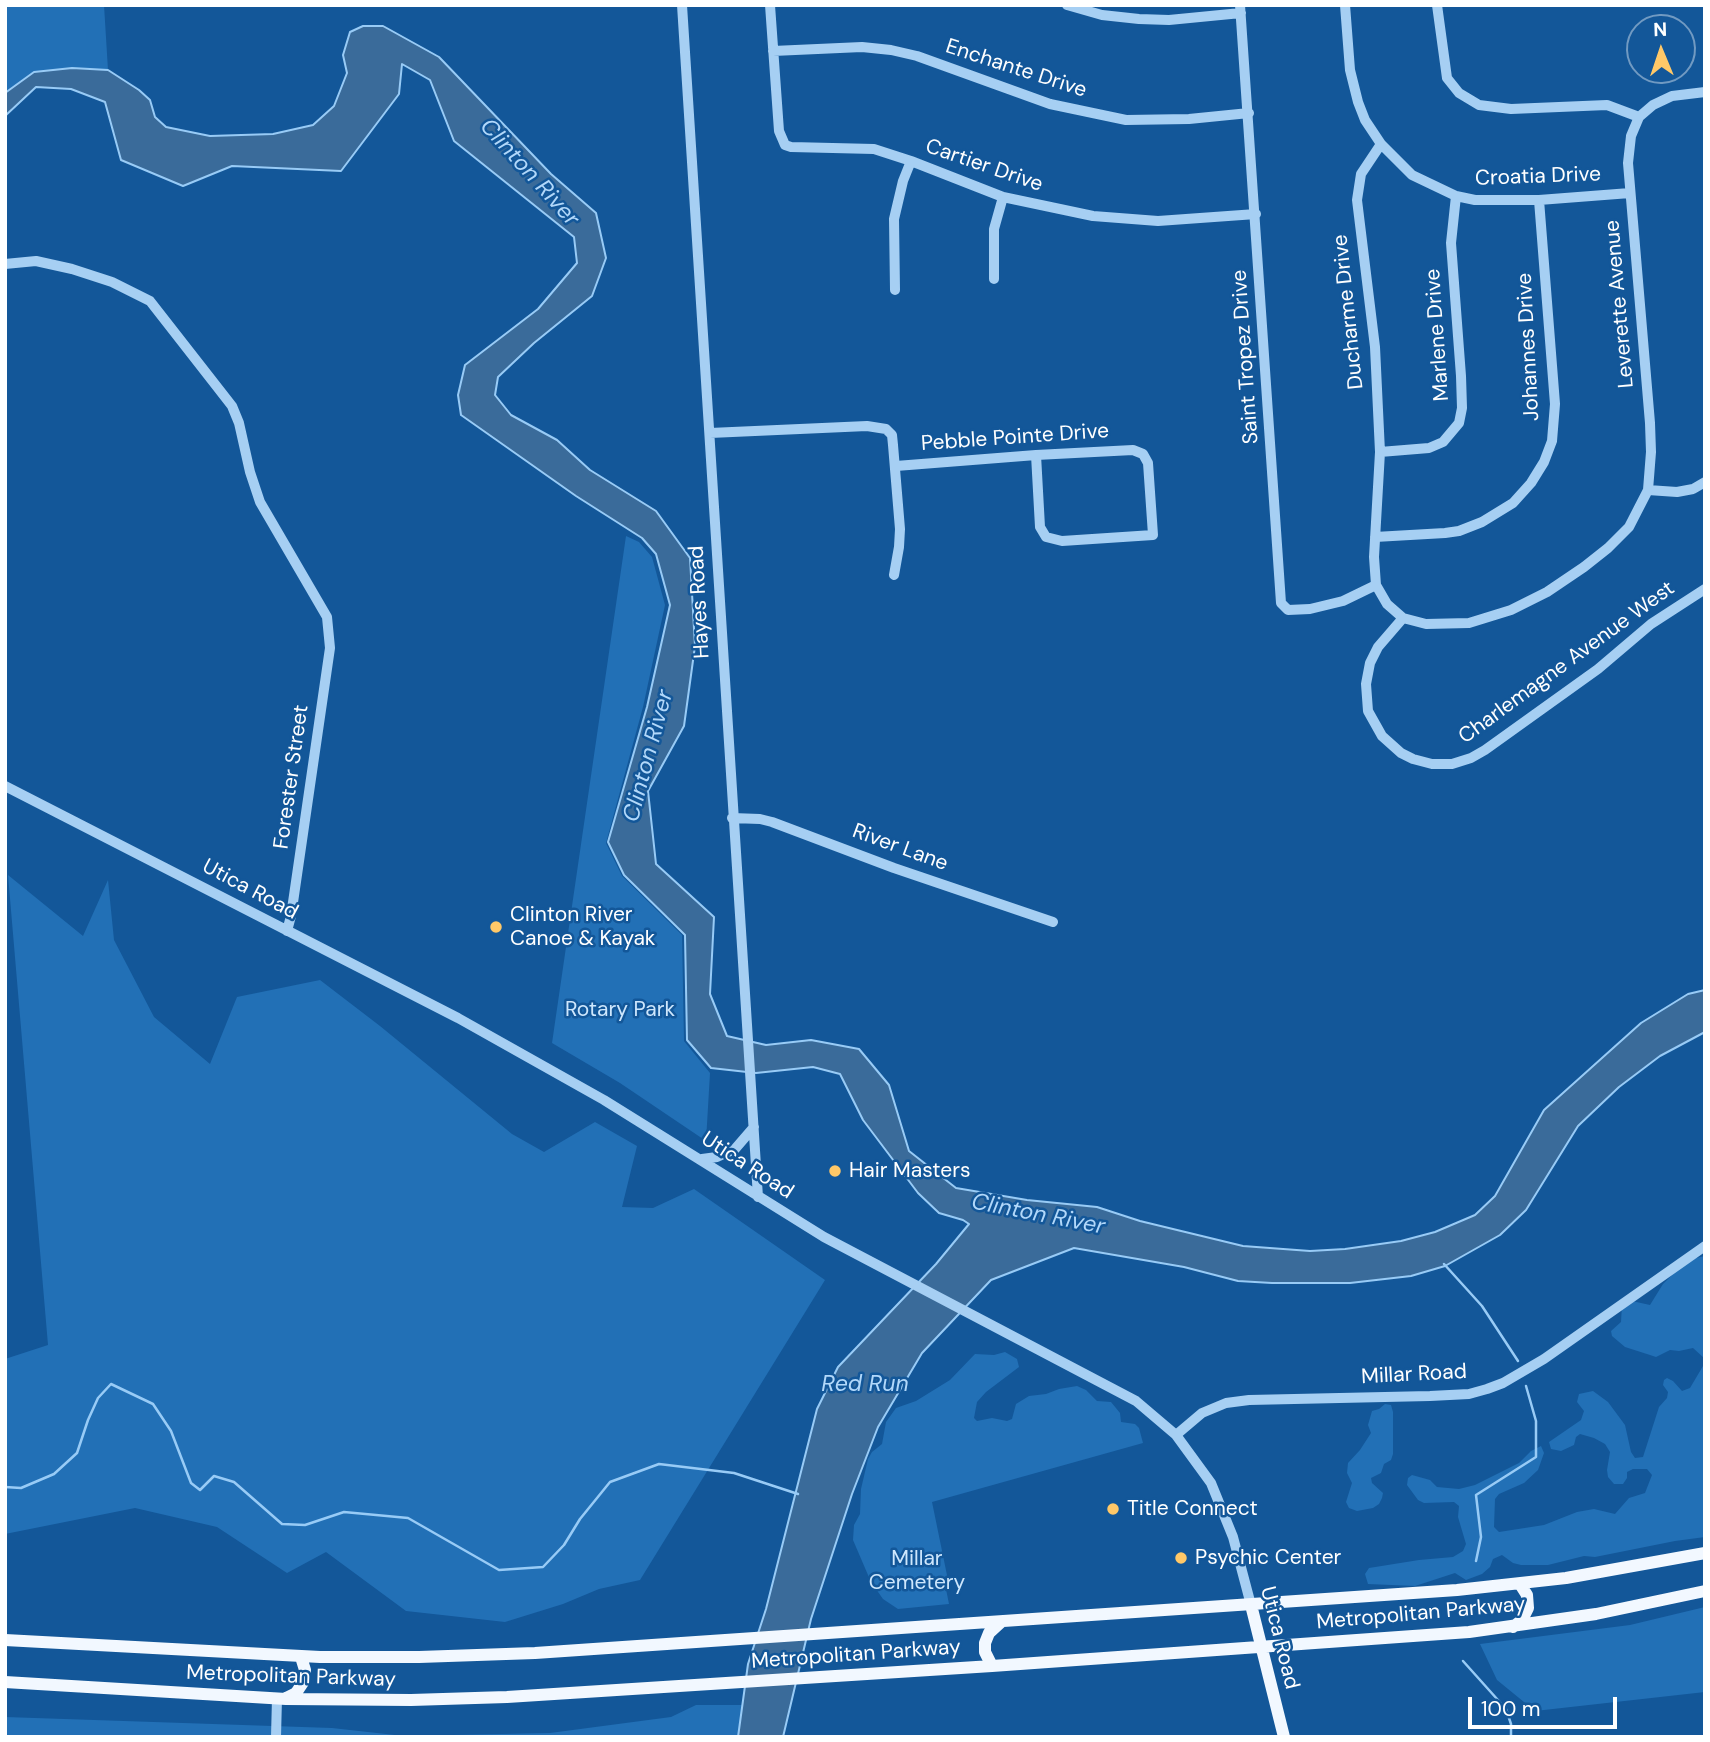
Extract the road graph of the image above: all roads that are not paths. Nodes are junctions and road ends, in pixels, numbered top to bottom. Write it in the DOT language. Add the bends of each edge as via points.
graph roads {
  1 [pos="682,5"];
  2 [pos="770,5"];
  3 [pos="1067,5"];
  4 [pos="1345,5"];
  5 [pos="1437,5"];
  6 [pos="1241,9"];
  7 [pos="773,51"];
  8 [pos="1705,92"];
  9 [pos="1249,113"];
  10 [pos="1639,117"];
  11 [pos="1381,144"];
  12 [pos="911,161"];
  13 [pos="1630,193"];
  14 [pos="1456,196"];
  15 [pos="1003,197"];
  16 [pos="1539,200"];
  17 [pos="1256,214"];
  18 [pos="5,264"];
  19 [pos="994,279"];
  20 [pos="895,290"];
  21 [pos="709,433"];
  22 [pos="1380,452"];
  23 [pos="1036,455"];
  24 [pos="896,466"];
  25 [pos="1705,482"];
  26 [pos="1648,490"];
  27 [pos="1375,537"];
  28 [pos="894,575"];
  29 [pos="1376,585"];
  30 [pos="1705,589"];
  31 [pos="1403,618"];
  32 [pos="5,786"];
  33 [pos="732,818"];
  34 [pos="1053,922"];
  35 [pos="287,931"];
  36 [pos="754,1127"];
  37 [pos="702,1159"];
  38 [pos="758,1197"];
  39 [pos="1705,1246"];
  40 [pos="1176,1435"];
  41 [pos="1705,1553"];
  42 [pos="1520,1584"];
  43 [pos="1705,1591"];
  44 [pos="1251,1605"];
  45 [pos="1001,1622"];
  46 [pos="1513,1627"];
  47 [pos="5,1640"];
  48 [pos="1262,1646"];
  49 [pos="301,1657"];
  50 [pos="992,1666"];
  51 [pos="5,1682"];
  52 [pos="281,1698"];
  53 [pos="276,1737"];
  54 [pos="1284,1737"];
  1 -- 21 [label="street, Hayes Road"];
  2 -- 7 [label="street"];
  3 -- 6 [label="street" via="1102,15 1169,20"];
  4 -- 11 [label="street" via="1353,84 1365,120"];
  5 -- 10 [label="street" via="1445,71 1467,100 1510,109 1606,106"];
  6 -- 9 [label="street, Saint Tropez Drive"];
  7 -- 9 [label="street, Enchante Drive" via="891,50 1050,104 1126,120"];
  7 -- 12 [label="street, Cartier Drive" via="778,120 785,145 863,148"];
  8 -- 10 [label="street" via="1672,96"];
  9 -- 17 [label="street, Saint Tropez Drive"];
  10 -- 13 [label="street, Leverette Avenue" via="1629,148"];
  11 -- 14 [label="street, Croatia Drive" via="1412,174"];
  11 -- 22 [label="street, Ducharme Drive" via="1361,174 1357,200 1375,347"];
  12 -- 15 [label="street, Cartier Drive"];
  12 -- 20 [label="street" via="894,219"];
  13 -- 16 [label="street, Croatia Drive"];
  13 -- 26 [label="street, Leverette Avenue" via="1650,423"];
  14 -- 16 [label="street, Croatia Drive"];
  14 -- 22 [label="street, Marlene Drive" via="1451,243 1460,423 1451,435 1429,448"];
  15 -- 17 [label="street, Cartier Drive" via="1119,219"];
  15 -- 19 [label="street" via="994,229"];
  16 -- 27 [label="street, Johannes Drive" via="1555,404 1552,441 1544,462 1513,503 1482,522 1452,532"];
  17 -- 29 [label="street, Saint Tropez Drive" via="1281,603 1288,610 1310,609 1343,601"];
  18 -- 35 [label="street, Forester Street" via="36,261 89,273 142,295 158,310 232,406 260,502 327,617 328,661"];
  21 -- 24 [label="street, Pebble Pointe Drive" via="882,428 892,435"];
  21 -- 33 [label="street, Hayes Road"];
  22 -- 27 [label="street, Ducharme Drive"];
  23 -- 23 [label="street, Pebble Pointe Drive" via="1040,527 1046,537 1062,541 1153,535 1149,468 1143,454 1128,450"];
  23 -- 24 [label="street, Pebble Pointe Drive"];
  24 -- 28 [label="street" via="900,538"];
  25 -- 26 [label="street" via="1676,492"];
  26 -- 31 [label="street" via="1618,540 1547,592 1502,614 1469,623 1426,624"];
  27 -- 29 [label="street, Ducharme Drive"];
  29 -- 31 [label="street" via="1387,604"];
  30 -- 31 [label="street, Charlemagne Avenue West" via="1651,624 1598,670 1485,750 1452,764 1432,764 1401,753 1382,737 1368,711 1370,663"];
  32 -- 35 [label="street, Utica Road"];
  33 -- 34 [label="street, River Lane" via="772,822"];
  33 -- 36 [label="street, Hayes Road"];
  35 -- 37 [label="street, Utica Road" via="458,1018"];
  36 -- 37 [label="street" via="735,1150"];
  36 -- 38 [label="street, Hayes Road"];
  37 -- 38 [label="street, Utica Road"];
  38 -- 40 [label="street, Utica Road" via="901,1279 1126,1395"];
  39 -- 40 [label="street, Millar Road" via="1544,1359 1487,1389 1453,1395 1249,1400 1202,1413"];
  40 -- 44 [label="street, Utica Road" via="1199,1464 1222,1506"];
  41 -- 42 [label="main road, Metropolitan Parkway"];
  42 -- 44 [label="main road, Metropolitan Parkway"];
  42 -- 46 [label="main road" via="1528,1608"];
  43 -- 46 [label="main road, Metropolitan Parkway"];
  44 -- 45 [label="main road, Metropolitan Parkway"];
  44 -- 48 [label="main road, Utica Road"];
  45 -- 49 [label="main road, Metropolitan Parkway" via="470,1656"];
  45 -- 50 [label="main road" via="985,1643"];
  46 -- 48 [label="main road, Metropolitan Parkway"];
  47 -- 49 [label="main road, Metropolitan Parkway"];
  48 -- 50 [label="main road, Metropolitan Parkway"];
  48 -- 54 [label="main road, Utica Road"];
  49 -- 52 [label="main road" via="304,1681 296,1693"];
  50 -- 52 [label="main road, Metropolitan Parkway" via="507,1697"];
  51 -- 52 [label="main road, Metropolitan Parkway"];
  52 -- 53 [label="street"];
}
